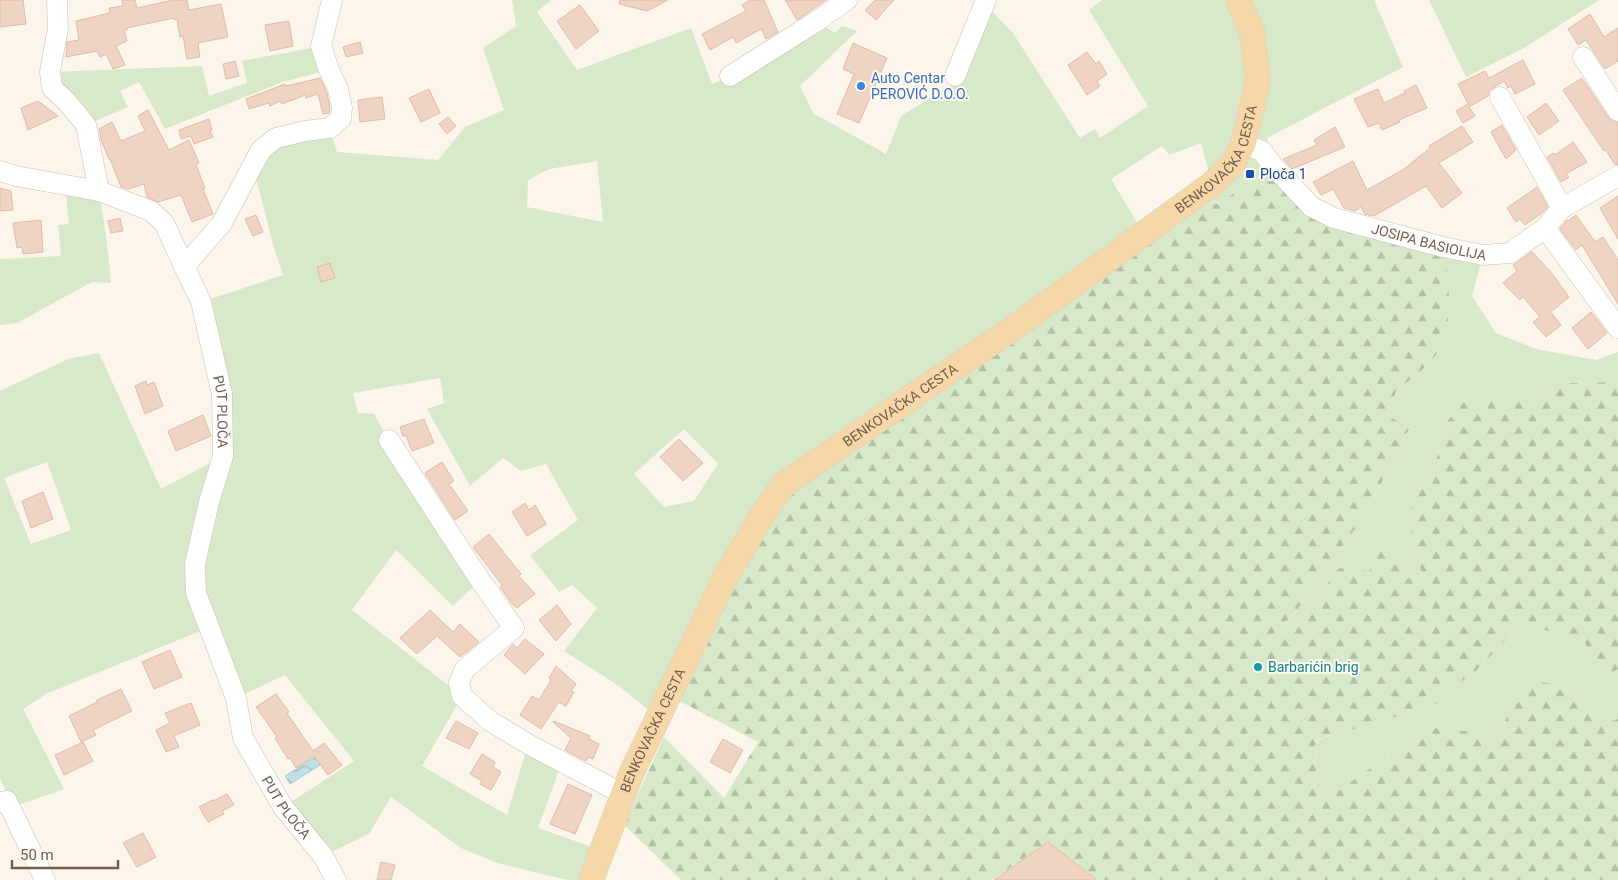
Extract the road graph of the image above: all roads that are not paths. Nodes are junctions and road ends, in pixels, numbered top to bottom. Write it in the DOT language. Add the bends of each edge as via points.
graph roads {
  1 [pos="57,0"];
  2 [pos="332,0"];
  3 [pos="846,0"];
  4 [pos="986,0"];
  5 [pos="1238,0"];
  6 [pos="1583,57"];
  7 [pos="730,76"];
  8 [pos="955,76"];
  9 [pos="1500,97"];
  10 [pos="1618,111"];
  11 [pos="1243,144"];
  12 [pos="0,171"];
  13 [pos="1618,176"];
  14 [pos="99,191"];
  15 [pos="1562,208"];
  16 [pos="1545,228"];
  17 [pos="184,267"];
  18 [pos="1618,328"];
  19 [pos="389,440"];
  20 [pos="623,794"];
  21 [pos="0,802"];
  22 [pos="45,880"];
  23 [pos="336,880"];
  24 [pos="590,880"];
  1 -- 14 [label="street" via="58,28 50,72 52,88 86,125"];
  2 -- 17 [label="street" via="321,46 338,89 341,118 330,128 276,138 261,150 222,223"];
  3 -- 7 [label="street"];
  4 -- 8 [label="street"];
  5 -- 11 [label="main road, BENKOVAČKA CESTA" via="1252,32 1258,81"];
  6 -- 10 [label="street"];
  9 -- 15 [label="street"];
  11 -- 16 [label="street, JOSIPA BASIOLIJA" via="1262,151 1312,207 1334,218 1483,255 1510,254"];
  11 -- 20 [label="main road, BENKOVAČKA CESTA" via="1233,164 1212,184 1022,322 783,485 725,578"];
  12 -- 14 [label="street, PUT PLOČA"];
  13 -- 15 [label="street, JOSIPA BASIOLIJA"];
  14 -- 17 [label="street, PUT PLOČA" via="151,210 164,223"];
  15 -- 16 [label="street, JOSIPA BASIOLIJA"];
  16 -- 18 [label="street"];
  17 -- 23 [label="street, PUT PLOČA" via="200,302 222,394 223,456 195,564 196,593 236,698 243,738 283,807 324,856"];
  19 -- 20 [label="street" via="514,628 465,669 460,683 462,696 490,721"];
  20 -- 24 [label="main road, BENKOVAČKA CESTA"];
  21 -- 22 [label="street" via="7,800"];
}
